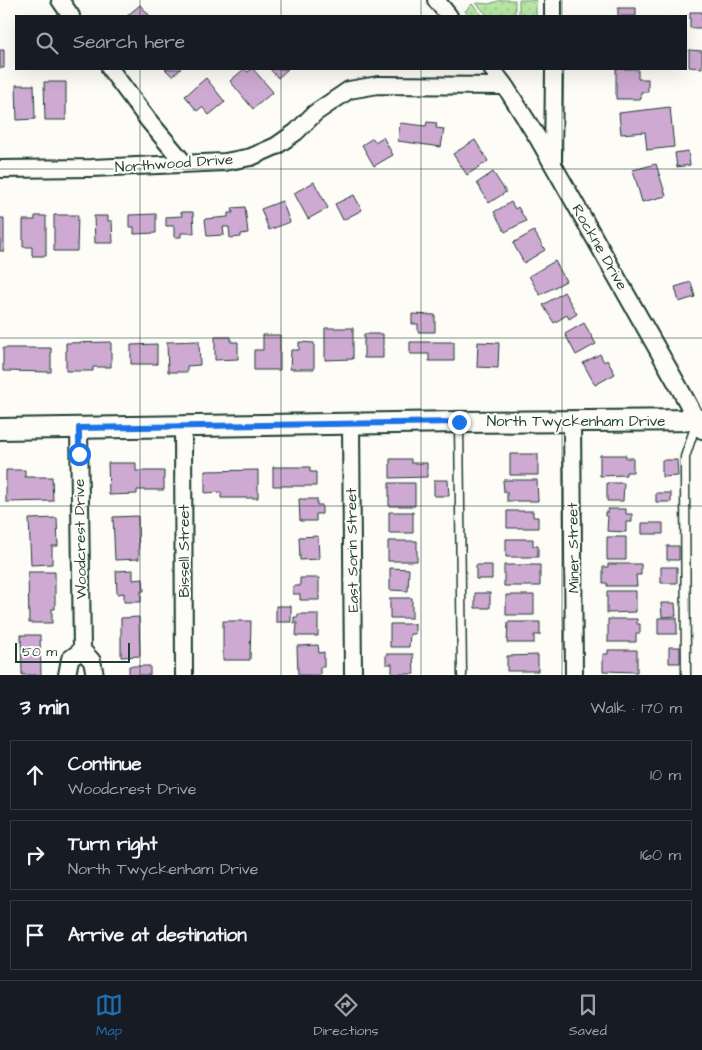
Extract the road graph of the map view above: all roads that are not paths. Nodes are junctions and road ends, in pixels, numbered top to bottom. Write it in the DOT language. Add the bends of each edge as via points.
graph roads {
  1 [pos="60,0"];
  2 [pos="436,0"];
  3 [pos="553,0"];
  4 [pos="70,15"];
  5 [pos="448,15"];
  6 [pos="553,15"];
  7 [pos="111,70"];
  8 [pos="493,70"];
  9 [pos="554,70"];
  10 [pos="505,86"];
  11 [pos="184,163"];
  12 [pos="553,164"];
  13 [pos="0,169"];
  14 [pos="572,421"];
  15 [pos="459,422"];
  16 [pos="351,424"];
  17 [pos="700,424"];
  18 [pos="183,427"];
  19 [pos="79,428"];
  20 [pos="0,429"];
  21 [pos="82,650"];
  22 [pos="67,675"];
  23 [pos="95,675"];
  24 [pos="184,675"];
  25 [pos="353,675"];
  26 [pos="462,675"];
  27 [pos="574,675"];
  28 [pos="686,675"];
  1 -- 4 [label="street"];
  2 -- 5 [label="street"];
  3 -- 6 [label="street"];
  7 -- 11 [label="street"];
  8 -- 10 [label="street, Rockne Drive"];
  9 -- 12 [label="street"];
  10 -- 11 [label="street, Northwood Drive" via="378,85 349,90 276,146 251,157 226,162"];
  10 -- 12 [label="street, Rockne Drive"];
  11 -- 13 [label="street, Northwood Drive"];
  12 -- 17 [label="street, Rockne Drive"];
  14 -- 15 [label="street, North Twyckenham Drive"];
  14 -- 17 [label="street, North Twyckenham Drive"];
  14 -- 27 [label="street, Miner Street"];
  15 -- 16 [label="street, North Twyckenham Drive"];
  15 -- 26 [label="lane"];
  16 -- 18 [label="street, North Twyckenham Drive"];
  16 -- 25 [label="street, East Sorin Street"];
  17 -- 28 [label="lane" via="686,457"];
  18 -- 19 [label="street, North Twyckenham Drive"];
  18 -- 24 [label="street, Bissell Street"];
  19 -- 20 [label="street, North Twyckenham Drive"];
  19 -- 21 [label="street, Woodcrest Drive"];
  21 -- 22 [label="street" via="70,659"];
  21 -- 23 [label="street, Woodcrest Drive" via="92,662"];
}
